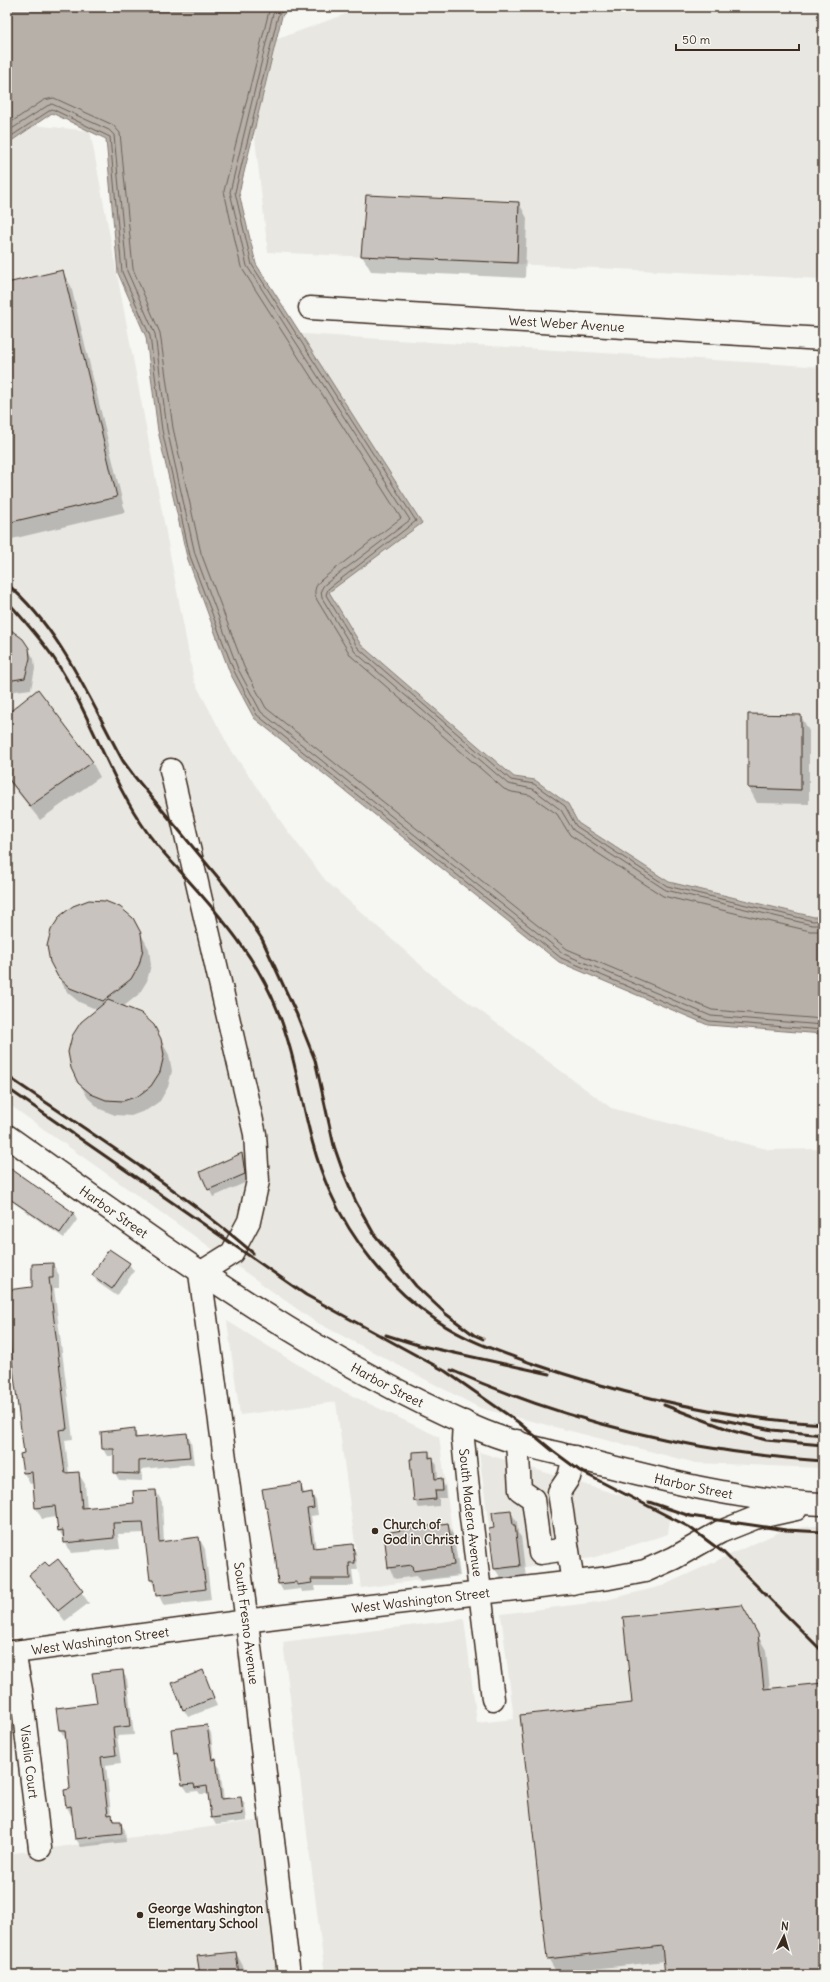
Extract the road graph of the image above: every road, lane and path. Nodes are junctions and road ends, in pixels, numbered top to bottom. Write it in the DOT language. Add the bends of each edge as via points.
graph roads {
  1 [pos="310,308"];
  2 [pos="823,339"];
  3 [pos="171,770"];
  4 [pos="7,1136"];
  5 [pos="200,1273"];
  6 [pos="464,1422"];
  7 [pos="517,1441"];
  8 [pos="574,1457"];
  9 [pos="823,1504"];
  10 [pos="567,1550"];
  11 [pos="573,1583"];
  12 [pos="481,1594"];
  13 [pos="247,1622"];
  14 [pos="10,1652"];
  15 [pos="494,1699"];
  16 [pos="40,1848"];
  17 [pos="288,1975"];
  1 -- 2 [label="street, West Weber Avenue"];
  3 -- 5 [label="street" via="255,1134 258,1181 249,1221 232,1253"];
  4 -- 5 [label="street, Harbor Street"];
  5 -- 6 [label="street, Harbor Street" via="394,1389"];
  5 -- 13 [label="street, South Fresno Avenue"];
  6 -- 7 [label="street, Harbor Street"];
  6 -- 12 [label="street, South Madera Avenue" via="463,1440"];
  7 -- 8 [label="street, Harbor Street"];
  7 -- 10 [label="street" via="520,1490 533,1499 540,1553"];
  8 -- 9 [label="street, Harbor Street" via="692,1486 781,1502"];
  8 -- 10 [label="street" via="569,1477 559,1492"];
  9 -- 11 [label="street, West Washington Street" via="755,1518 720,1532 674,1558 645,1570"];
  10 -- 11 [label="street"];
  11 -- 12 [label="street, West Washington Street"];
  12 -- 13 [label="street, West Washington Street"];
  12 -- 15 [label="street, South Madera Avenue"];
  13 -- 14 [label="street, West Washington Street"];
  13 -- 17 [label="street, South Fresno Avenue"];
  14 -- 16 [label="street, Visalia Court" via="21,1690"];
}
